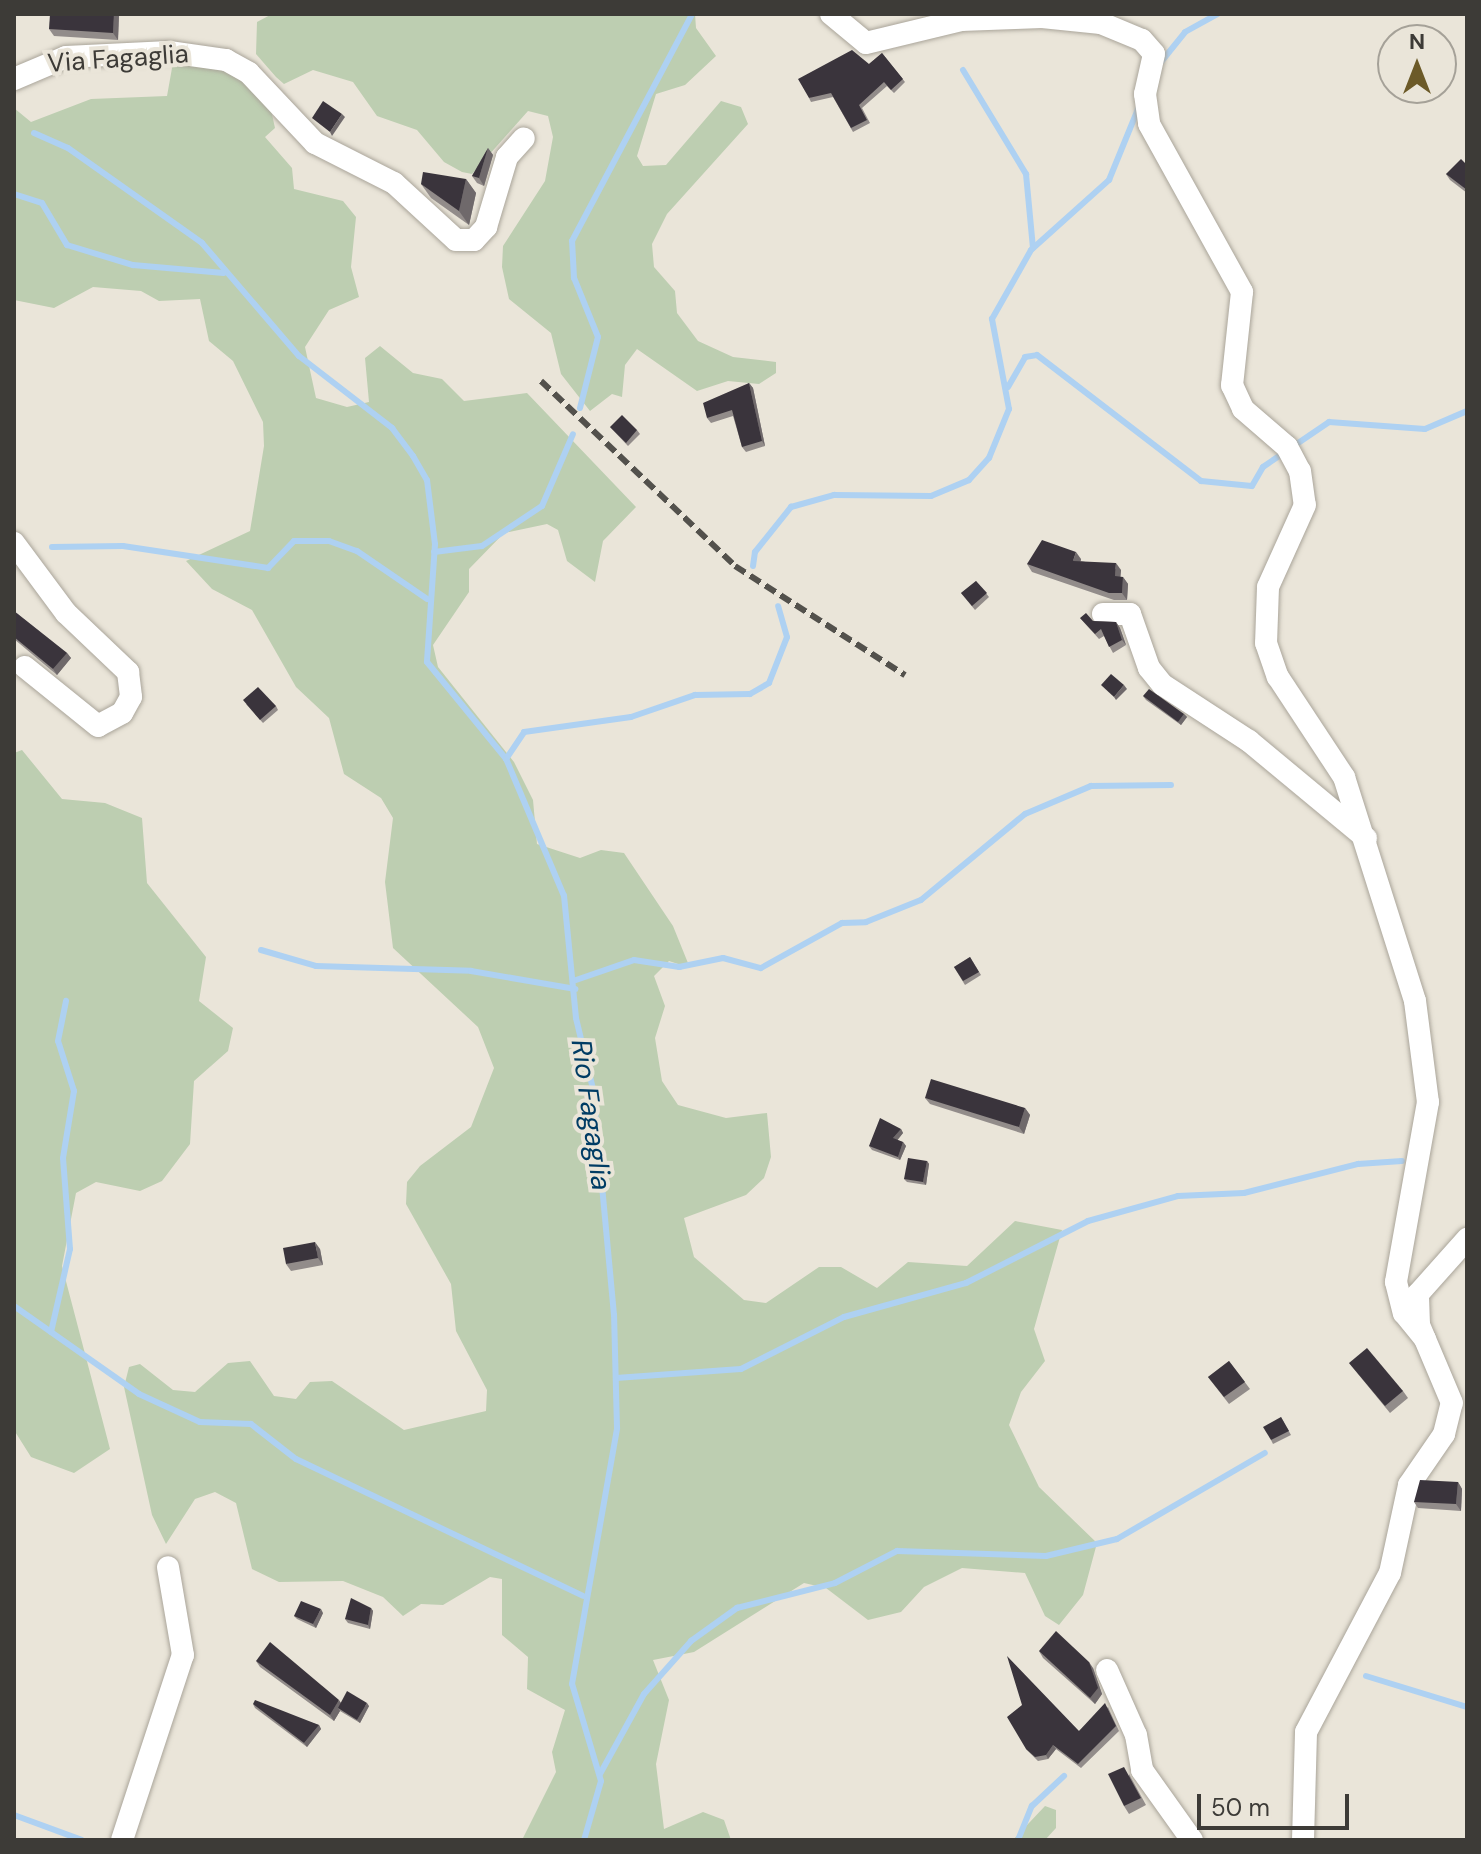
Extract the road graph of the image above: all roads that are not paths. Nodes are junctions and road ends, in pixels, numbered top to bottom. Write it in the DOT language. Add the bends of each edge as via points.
graph roads {
  1 [pos="831,14"];
  2 [pos="14,79"];
  3 [pos="524,138"];
  4 [pos="14,543"];
  5 [pos="1103,614"];
  6 [pos="25,667"];
  7 [pos="1367,839"];
  8 [pos="1467,1239"];
  9 [pos="1425,1339"];
  10 [pos="168,1567"];
  11 [pos="1107,1670"];
  12 [pos="122,1840"];
  13 [pos="1192,1840"];
  14 [pos="1303,1840"];
  1 -- 7 [label="street" via="866,43 961,20 1042,17 1101,23 1150,46 1149,124 1242,292 1232,385 1243,409 1287,447 1300,471 1305,505 1268,587 1266,643 1278,677 1344,777"];
  2 -- 3 [label="street, Via Fagaglia" via="66,57 169,52 226,60 249,73 315,143 394,183 456,240 474,240 486,227 507,157"];
  4 -- 6 [label="street" via="66,613 128,672 131,697 122,713 98,726"];
  5 -- 7 [label="street" via="1130,614 1149,668 1163,685 1249,741"];
  7 -- 9 [label="street" via="1427,1054 1428,1102 1396,1282 1404,1313"];
  8 -- 9 [label="street" via="1418,1294"];
  9 -- 14 [label="street" via="1452,1403 1444,1434 1409,1485 1390,1573 1306,1732"];
  10 -- 12 [label="street" via="183,1655"];
  11 -- 13 [label="street" via="1136,1735 1142,1770"];
}
